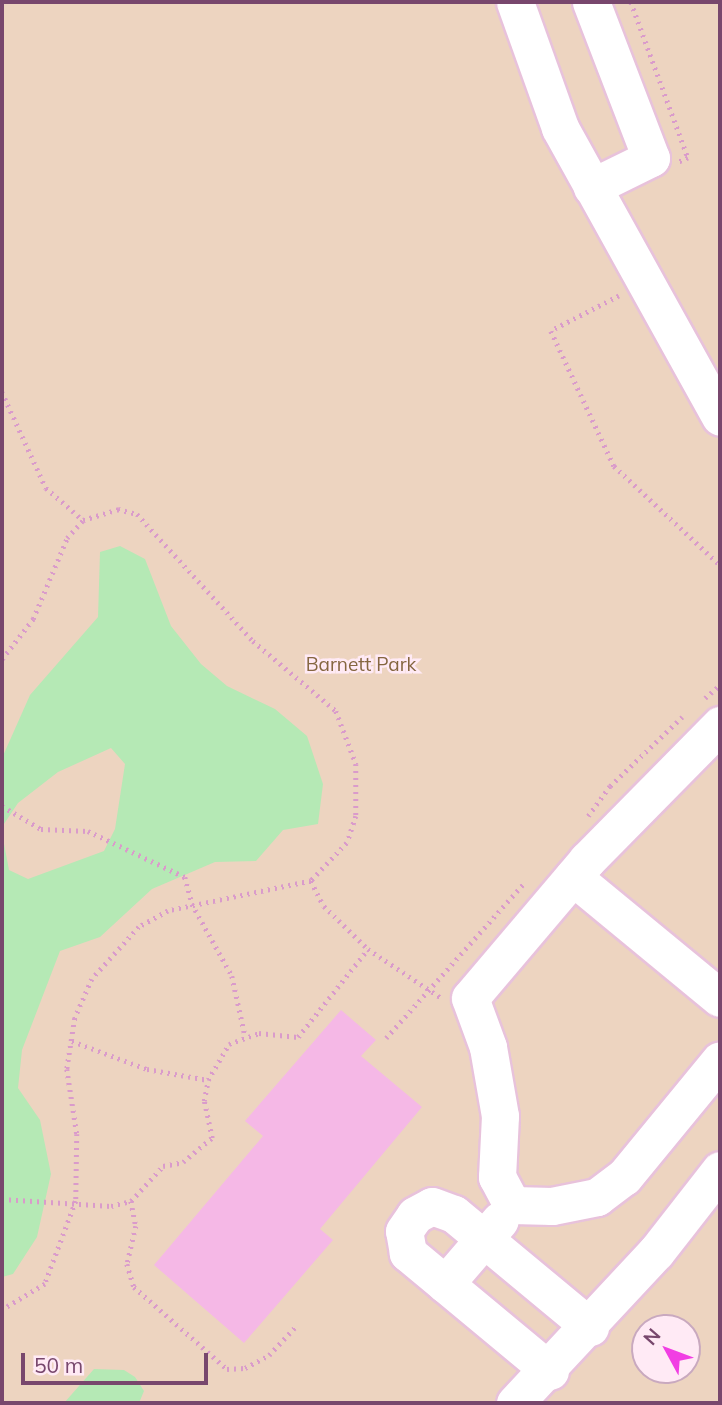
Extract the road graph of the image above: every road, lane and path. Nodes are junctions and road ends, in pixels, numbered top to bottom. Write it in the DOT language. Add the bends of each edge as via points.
graph roads {
  1 [pos="515,2"];
  2 [pos="591,2"];
  3 [pos="592,187"];
  4 [pos="646,283"];
  5 [pos="2,392"];
  6 [pos="720,417"];
  7 [pos="83,520"];
  8 [pos="720,565"];
  9 [pos="2,659"];
  10 [pos="720,725"];
  11 [pos="2,806"];
  12 [pos="573,877"];
  13 [pos="311,881"];
  14 [pos="192,904"];
  15 [pos="368,949"];
  16 [pos="720,998"];
  17 [pos="451,1007"];
  18 [pos="245,1035"];
  19 [pos="72,1041"];
  20 [pos="720,1060"];
  21 [pos="208,1080"];
  22 [pos="720,1170"];
  23 [pos="2,1199"];
  24 [pos="76,1201"];
  25 [pos="131,1201"];
  26 [pos="512,1205"];
  27 [pos="484,1239"];
  28 [pos="445,1283"];
  29 [pos="2,1310"];
  30 [pos="297,1325"];
  31 [pos="590,1327"];
  32 [pos="550,1371"];
  33 [pos="515,1403"];
  1 -- 3 [label="lane" via="560,128"];
  2 -- 3 [label="lane" via="651,158"];
  3 -- 4 [label="lane"];
  4 -- 6 [label="lane"];
  4 -- 8 [label="path" via="551,331 614,466"];
  5 -- 7 [label="path" via="46,488"];
  7 -- 9 [label="path" via="67,538 33,619"];
  7 -- 13 [label="path" via="118,509 137,514 253,641 336,711 356,764 356,816 348,842"];
  10 -- 12 [label="lane"];
  11 -- 14 [label="path" via="41,829 88,831 187,883"];
  12 -- 16 [label="lane"];
  12 -- 26 [label="lane" via="470,998 488,1047 500,1116 498,1177"];
  13 -- 14 [label="path"];
  13 -- 15 [label="path" via="324,906"];
  14 -- 18 [label="path" via="232,976"];
  14 -- 19 [label="path" via="139,927 114,950 92,979 75,1018"];
  15 -- 17 [label="path"];
  15 -- 18 [label="path" via="298,1037"];
  18 -- 21 [label="path" via="215,1060"];
  19 -- 21 [label="path" via="147,1069"];
  19 -- 24 [label="path" via="67,1069 77,1135"];
  20 -- 26 [label="lane" via="624,1177 597,1197 552,1206"];
  21 -- 25 [label="path" via="204,1101 212,1138 183,1163 163,1166"];
  22 -- 31 [label="lane"];
  23 -- 24 [label="path"];
  24 -- 25 [label="path" via="111,1206"];
  24 -- 29 [label="path" via="45,1284"];
  25 -- 30 [label="path" via="136,1226 127,1264 134,1287 227,1369 245,1368 269,1355"];
  26 -- 27 [label="lane"];
  27 -- 28 [label="lane"];
  27 -- 28 [label="lane" via="454,1214 432,1206 415,1215 404,1231 408,1253"];
  27 -- 31 [label="lane"];
  28 -- 32 [label="lane"];
  31 -- 32 [label="lane"];
  32 -- 33 [label="lane"];
}
